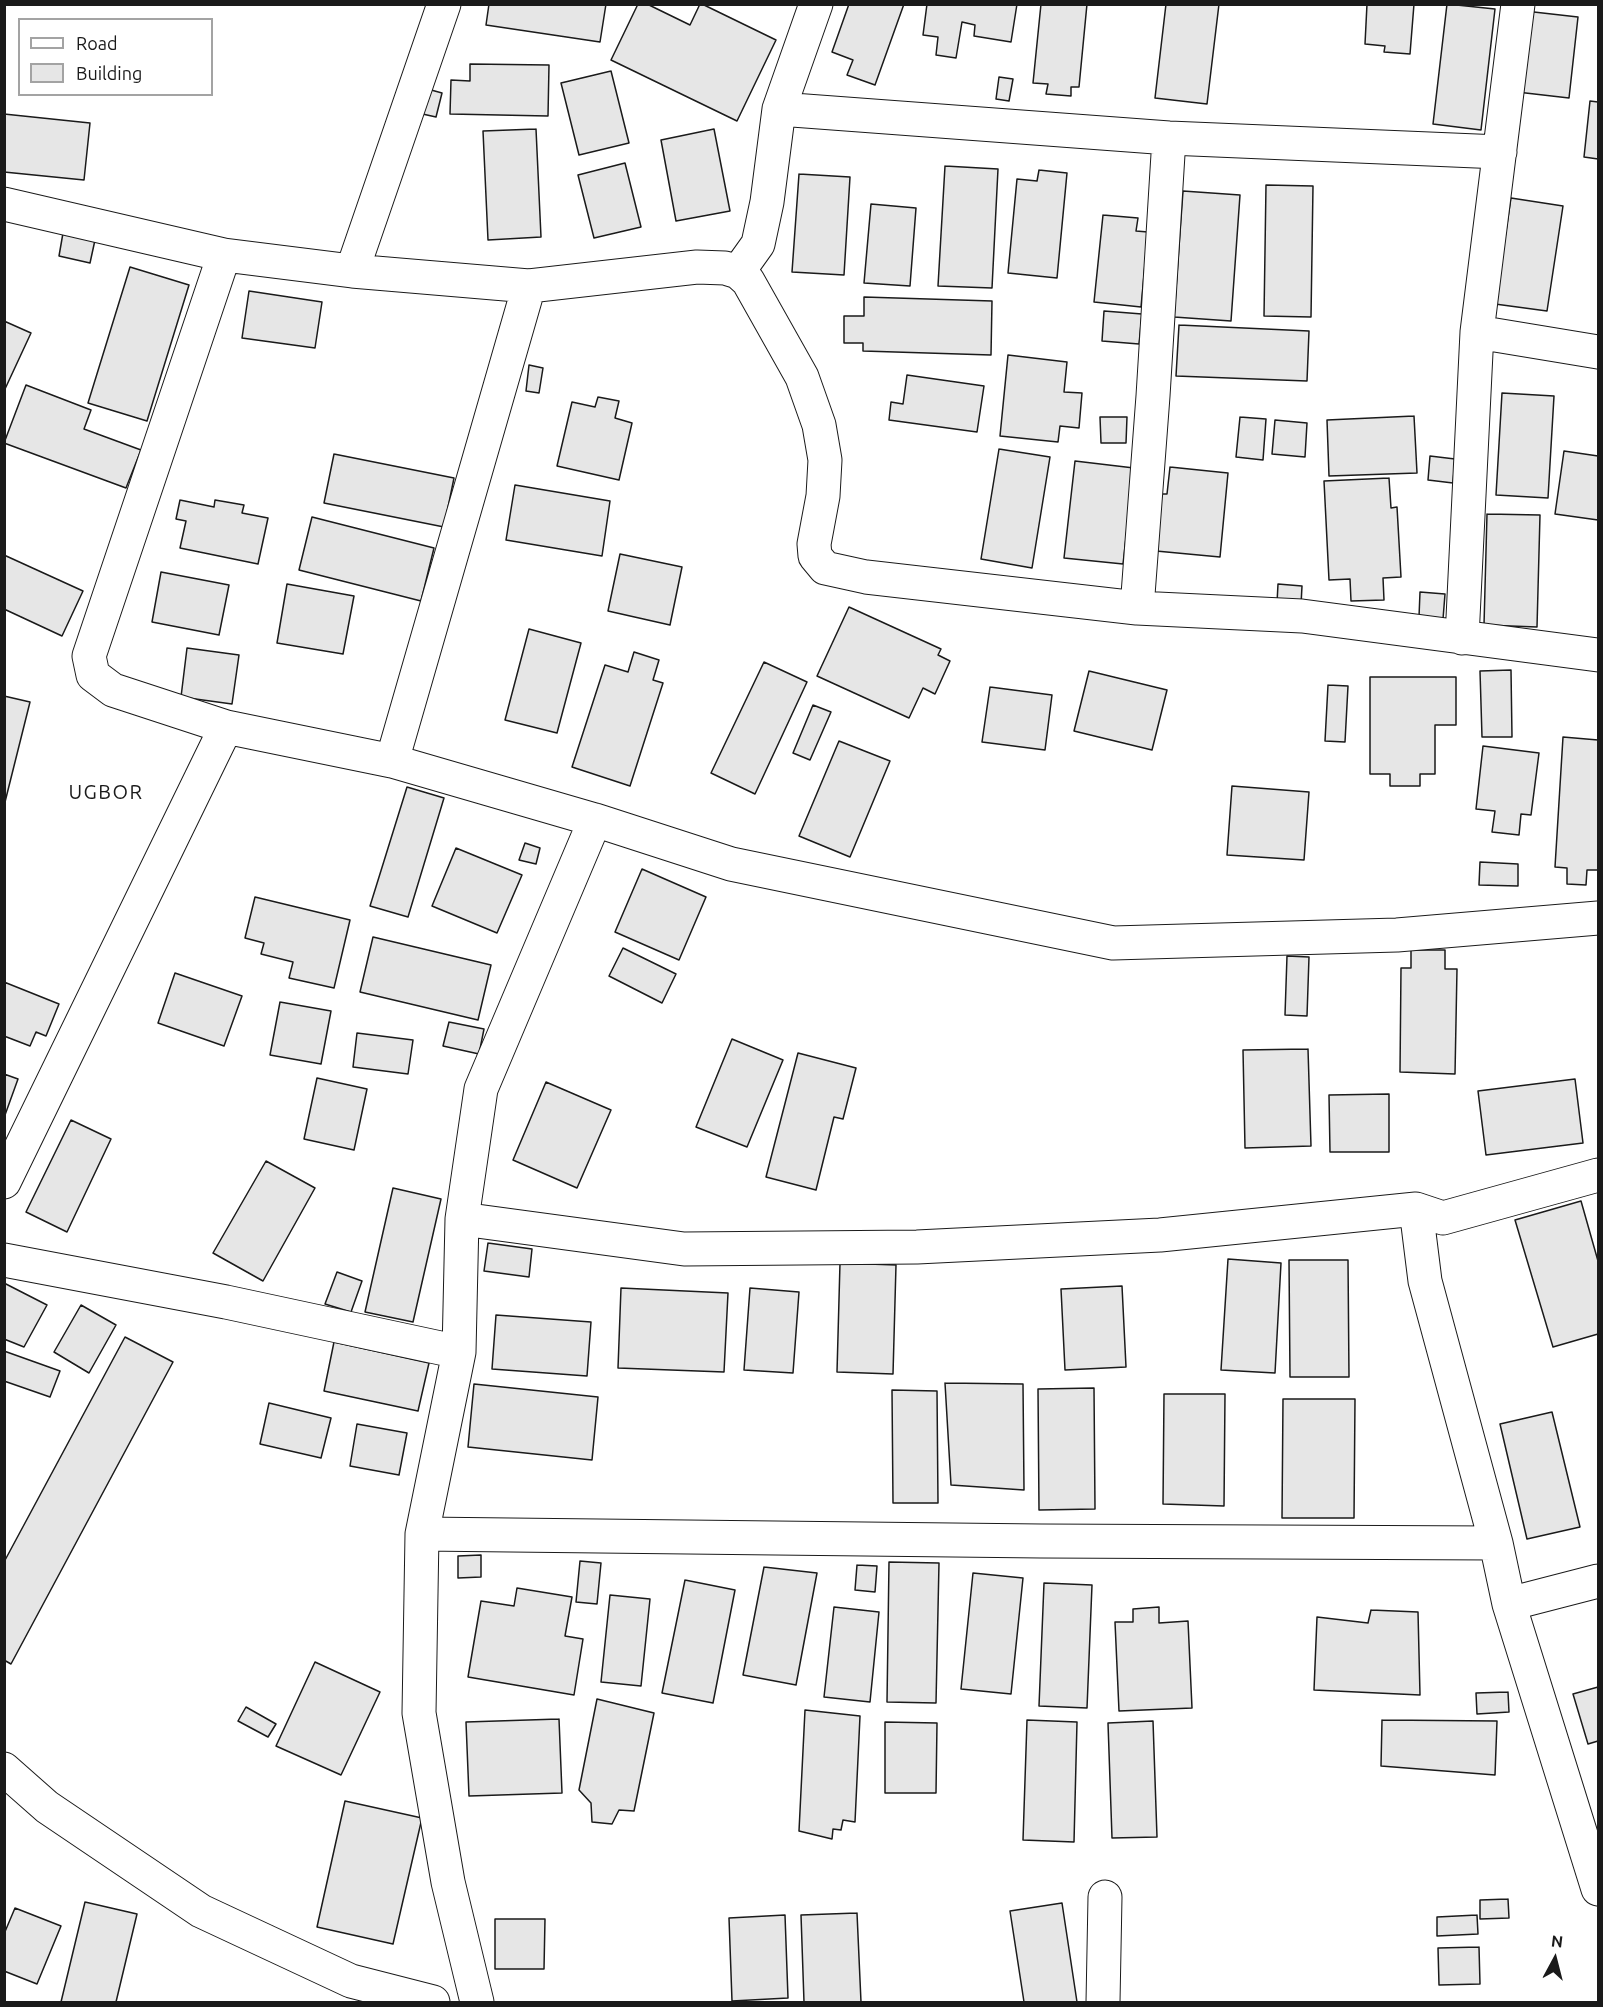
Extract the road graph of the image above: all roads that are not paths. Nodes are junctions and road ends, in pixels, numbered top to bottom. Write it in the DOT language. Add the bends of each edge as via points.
graph roads {
  1 [pos="444,4"];
  2 [pos="816,4"];
  3 [pos="1518,4"];
  4 [pos="779,109"];
  5 [pos="1169,138"];
  6 [pos="1500,152"];
  7 [pos="4,204"];
  8 [pos="224,255"];
  9 [pos="352,271"];
  10 [pos="738,272"];
  11 [pos="530,286"];
  12 [pos="1478,333"];
  13 [pos="1599,352"];
  14 [pos="1137,608"];
  15 [pos="1462,638"];
  16 [pos="1599,655"];
  17 [pos="226,727"];
  18 [pos="392,761"];
  19 [pos="596,820"];
  20 [pos="1599,918"];
  21 [pos="1599,1175"];
  22 [pos="4,1182"];
  23 [pos="1416,1209"];
  24 [pos="462,1219"];
  25 [pos="4,1260"];
  26 [pos="459,1352"];
  27 [pos="422,1534"];
  28 [pos="1496,1543"];
  29 [pos="1599,1581"];
  30 [pos="1509,1604"];
  31 [pos="4,1769"];
  32 [pos="1599,1890"];
  33 [pos="1105,1897"];
  34 [pos="433,2002"];
  35 [pos="477,2002"];
  36 [pos="1103,2002"];
  1 -- 9 [label="street"];
  2 -- 4 [label="street"];
  3 -- 6 [label="street"];
  4 -- 5 [label="street"];
  4 -- 10 [label="street" via="758,244"];
  5 -- 6 [label="street"];
  5 -- 14 [label="street"];
  6 -- 12 [label="street"];
  7 -- 8 [label="street"];
  8 -- 9 [label="street"];
  8 -- 17 [label="street" via="89,656 93,675 113,690"];
  9 -- 11 [label="street"];
  10 -- 11 [label="street" via="697,267"];
  10 -- 14 [label="street" via="748,281 802,377 819,425 825,460 814,544 816,556 825,568 866,577"];
  11 -- 18 [label="street"];
  12 -- 13 [label="street"];
  12 -- 15 [label="street"];
  14 -- 15 [label="street" via="1302,616"];
  15 -- 16 [label="street"];
  17 -- 18 [label="street"];
  17 -- 22 [label="street"];
  18 -- 19 [label="street"];
  19 -- 20 [label="street" via="731,864 1113,944 1398,935"];
  19 -- 24 [label="street" via="481,1089"];
  21 -- 23 [label="street" via="1443,1218"];
  23 -- 24 [label="street" via="1160,1235 906,1247 684,1248"];
  23 -- 28 [label="street" via="1425,1281"];
  24 -- 26 [label="street"];
  25 -- 26 [label="street"];
  26 -- 27 [label="street"];
  27 -- 28 [label="street"];
  27 -- 35 [label="street" via="419,1713 448,1882"];
  28 -- 30 [label="street"];
  29 -- 30 [label="street"];
  30 -- 32 [label="street"];
  31 -- 34 [label="street" via="47,1807 201,1911 351,1981"];
  33 -- 36 [label="street"];
}
